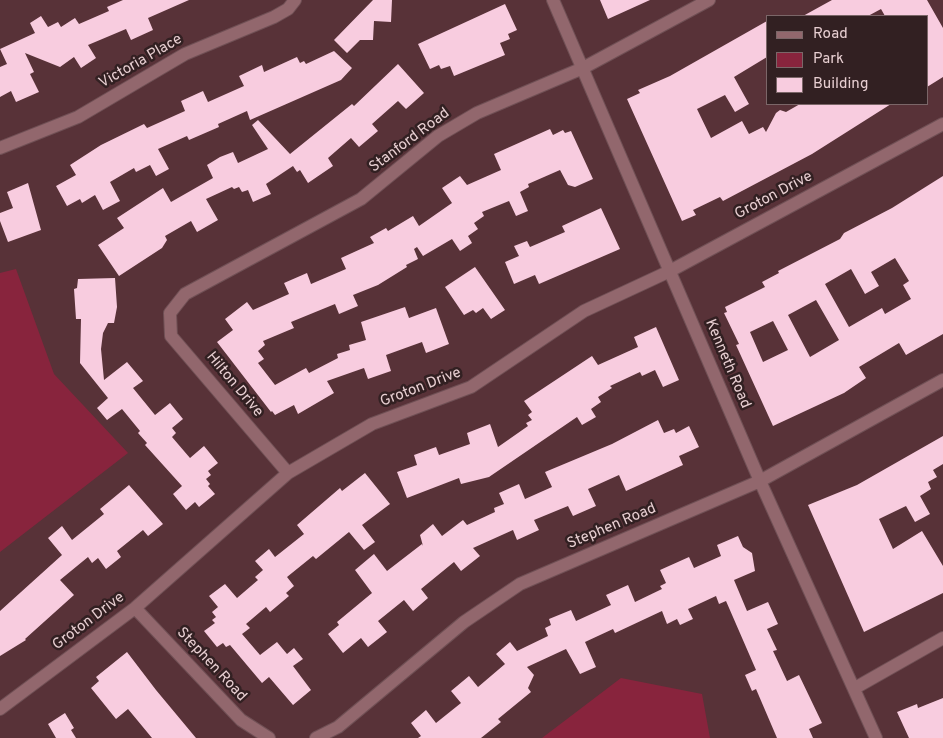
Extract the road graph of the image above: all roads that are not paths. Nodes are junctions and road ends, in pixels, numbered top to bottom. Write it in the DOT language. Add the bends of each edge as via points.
graph roads {
  1 [pos="294,0"];
  2 [pos="553,0"];
  3 [pos="708,0"];
  4 [pos="583,68"];
  5 [pos="943,124"];
  6 [pos="0,148"];
  7 [pos="670,271"];
  8 [pos="170,313"];
  9 [pos="943,380"];
  10 [pos="288,473"];
  11 [pos="760,481"];
  12 [pos="135,608"];
  13 [pos="943,638"];
  14 [pos="855,688"];
  15 [pos="0,709"];
  16 [pos="269,738"];
  17 [pos="316,738"];
  18 [pos="876,738"];
  1 -- 6 [label="street, Victoria Place" via="288,9 274,17 186,54 78,117"];
  2 -- 4 [label="street, Kenneth Road"];
  3 -- 4 [label="street, Stanford Road"];
  4 -- 7 [label="street, Kenneth Road"];
  4 -- 8 [label="street, Stanford Road" via="477,113 438,136 361,199 185,294"];
  5 -- 7 [label="street, Groton Drive"];
  7 -- 10 [label="street, Groton Drive" via="584,311 471,387 372,424"];
  7 -- 11 [label="street, Kenneth Road"];
  8 -- 10 [label="street, Hilton Drive" via="171,336"];
  9 -- 11 [label="street, Stephen Road"];
  10 -- 12 [label="street, Groton Drive"];
  11 -- 14 [label="street, Kenneth Road"];
  11 -- 17 [label="street, Stephen Road" via="520,584 464,622 338,728"];
  12 -- 15 [label="street, Groton Drive"];
  12 -- 16 [label="street, Stephen Road" via="241,720"];
  13 -- 14 [label="street"];
  14 -- 18 [label="street, Kenneth Road"];
}
